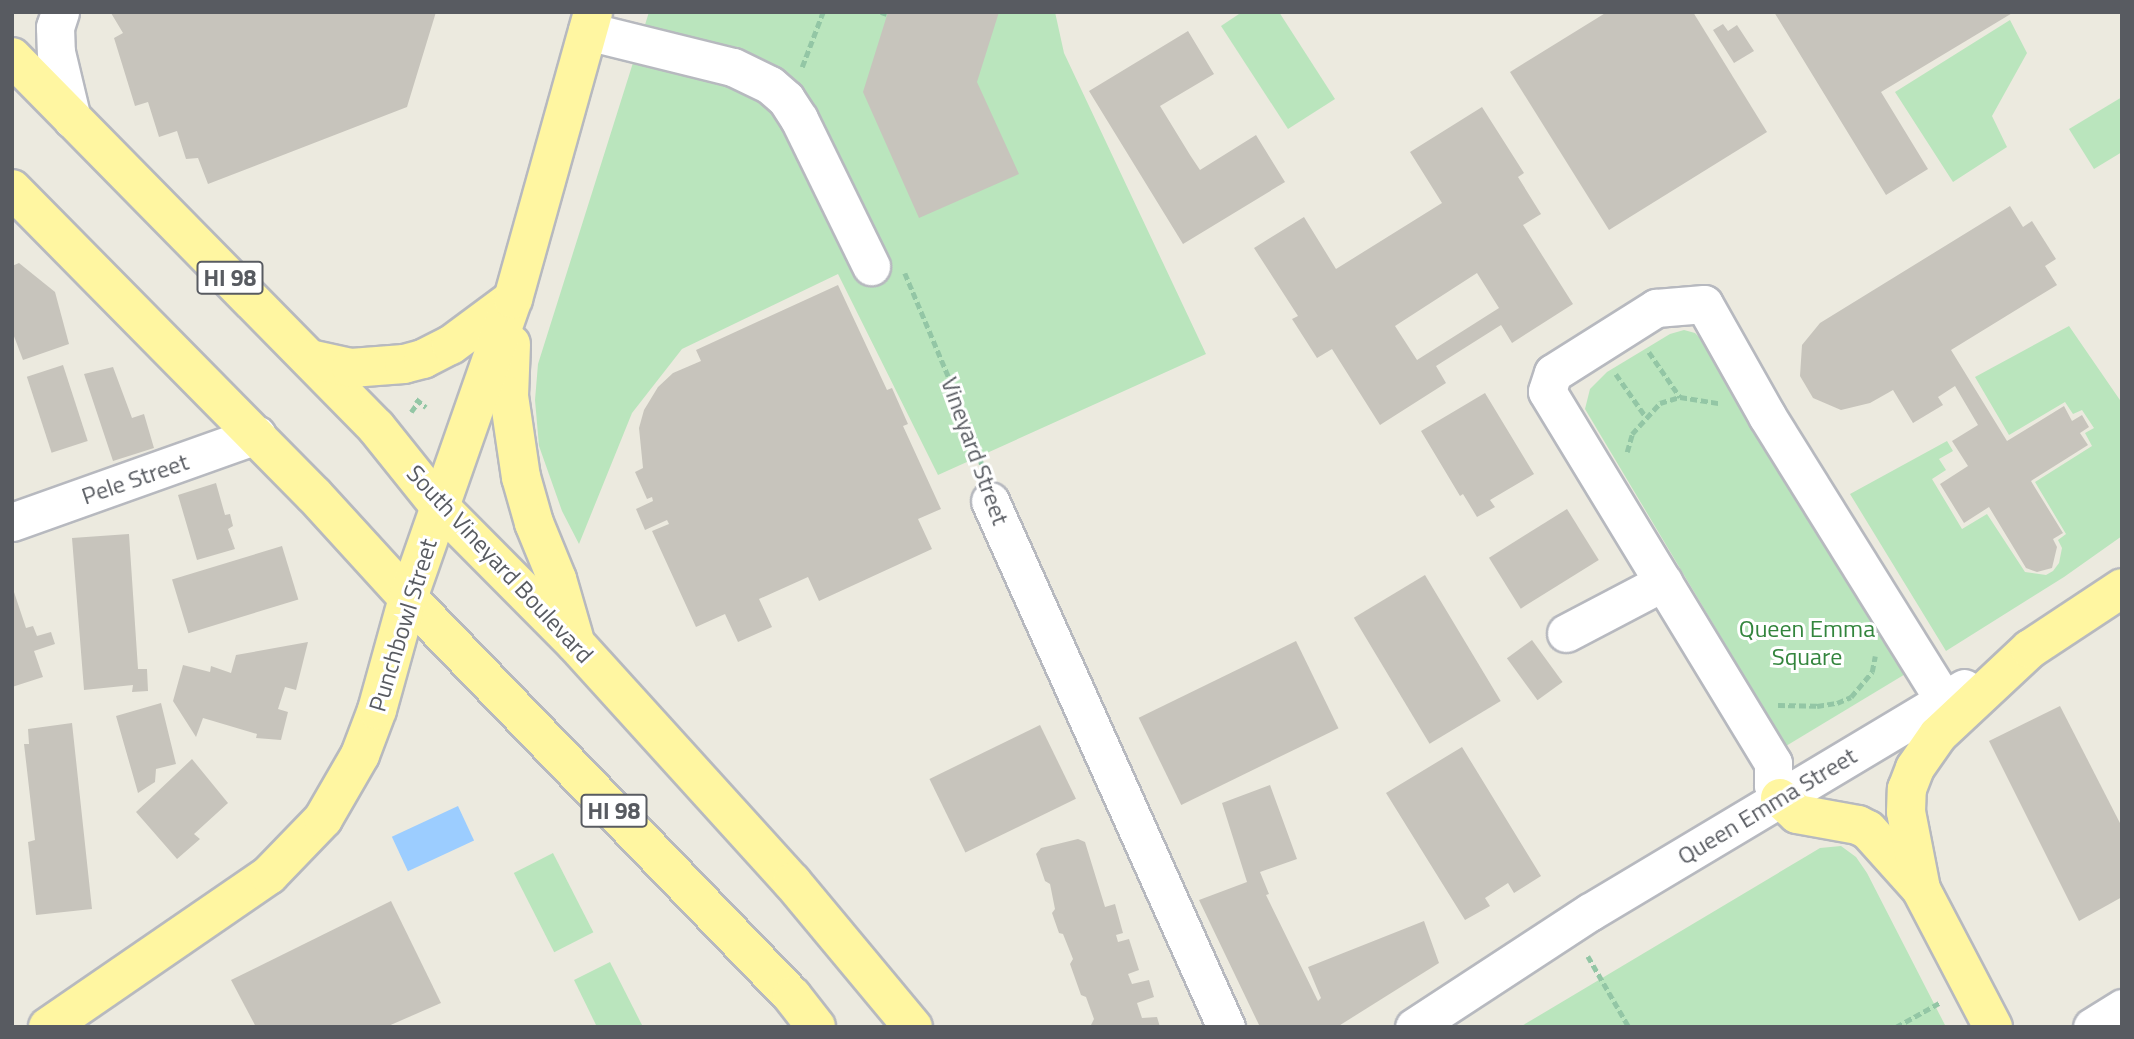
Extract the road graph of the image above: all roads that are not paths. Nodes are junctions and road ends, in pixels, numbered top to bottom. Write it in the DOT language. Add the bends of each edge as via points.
graph roads {
  1 [pos="60,12"];
  2 [pos="590,22"];
  3 [pos="12,57"];
  4 [pos="72,119"];
  5 [pos="12,188"];
  6 [pos="871,266"];
  7 [pos="513,299"];
  8 [pos="310,359"];
  9 [pos="257,435"];
  10 [pos="990,501"];
  11 [pos="440,507"];
  12 [pos="12,522"];
  13 [pos="1663,582"];
  14 [pos="2122,589"];
  15 [pos="408,598"];
  16 [pos="1566,633"];
  17 [pos="575,643"];
  18 [pos="2030,649"];
  19 [pos="1944,700"];
  20 [pos="1780,798"];
  21 [pos="1921,889"];
  22 [pos="2122,1008"];
  23 [pos="48,1027"];
  24 [pos="816,1027"];
  25 [pos="913,1027"];
  26 [pos="1226,1027"];
  27 [pos="1414,1027"];
  28 [pos="1993,1027"];
  29 [pos="2092,1027"];
  1 -- 4 [label="street" via="56,52"];
  2 -- 6 [label="street" via="733,67 770,85 786,99"];
  2 -- 7 [label="main road, Punchbowl Street"];
  3 -- 4 [label="main road, South Vineyard Boulevard / HI 98"];
  4 -- 8 [label="main road, South Vineyard Boulevard / HI 98"];
  5 -- 9 [label="main road, HI 98"];
  7 -- 8 [label="main road" via="451,345 414,362 351,368"];
  7 -- 11 [label="main road, Punchbowl Street"];
  7 -- 17 [label="main road" via="509,396 514,440 534,523 557,579"];
  8 -- 11 [label="main road, South Vineyard Boulevard / HI 98" via="376,427"];
  9 -- 12 [label="street, Pele Street"];
  9 -- 15 [label="main road, HI 98"];
  10 -- 26 [label="street, Vineyard Street"];
  11 -- 15 [label="main road, Punchbowl Street"];
  11 -- 17 [label="main road, South Vineyard Boulevard / HI 98"];
  13 -- 16 [label="street"];
  13 -- 19 [label="street" via="1548,391 1553,373 1656,308 1704,303 1767,416"];
  13 -- 20 [label="street" via="1773,763 1773,785"];
  14 -- 18 [label="main road, Queen Emma Street"];
  15 -- 23 [label="main road, Punchbowl Street" via="369,733 335,799 306,840 269,875"];
  15 -- 24 [label="main road, HI 98" via="792,996"];
  17 -- 25 [label="main road, South Vineyard Boulevard / HI 98" via="792,883"];
  18 -- 19 [label="street, Queen Emma Street"];
  18 -- 21 [label="main road" via="1938,735 1915,768 1907,789 1906,812"];
  19 -- 20 [label="street, Queen Emma Street"];
  20 -- 21 [label="main road" via="1797,814 1868,830"];
  20 -- 27 [label="street, Queen Emma Street" via="1570,925"];
  21 -- 28 [label="main road"];
  22 -- 29 [label="street"];
}
